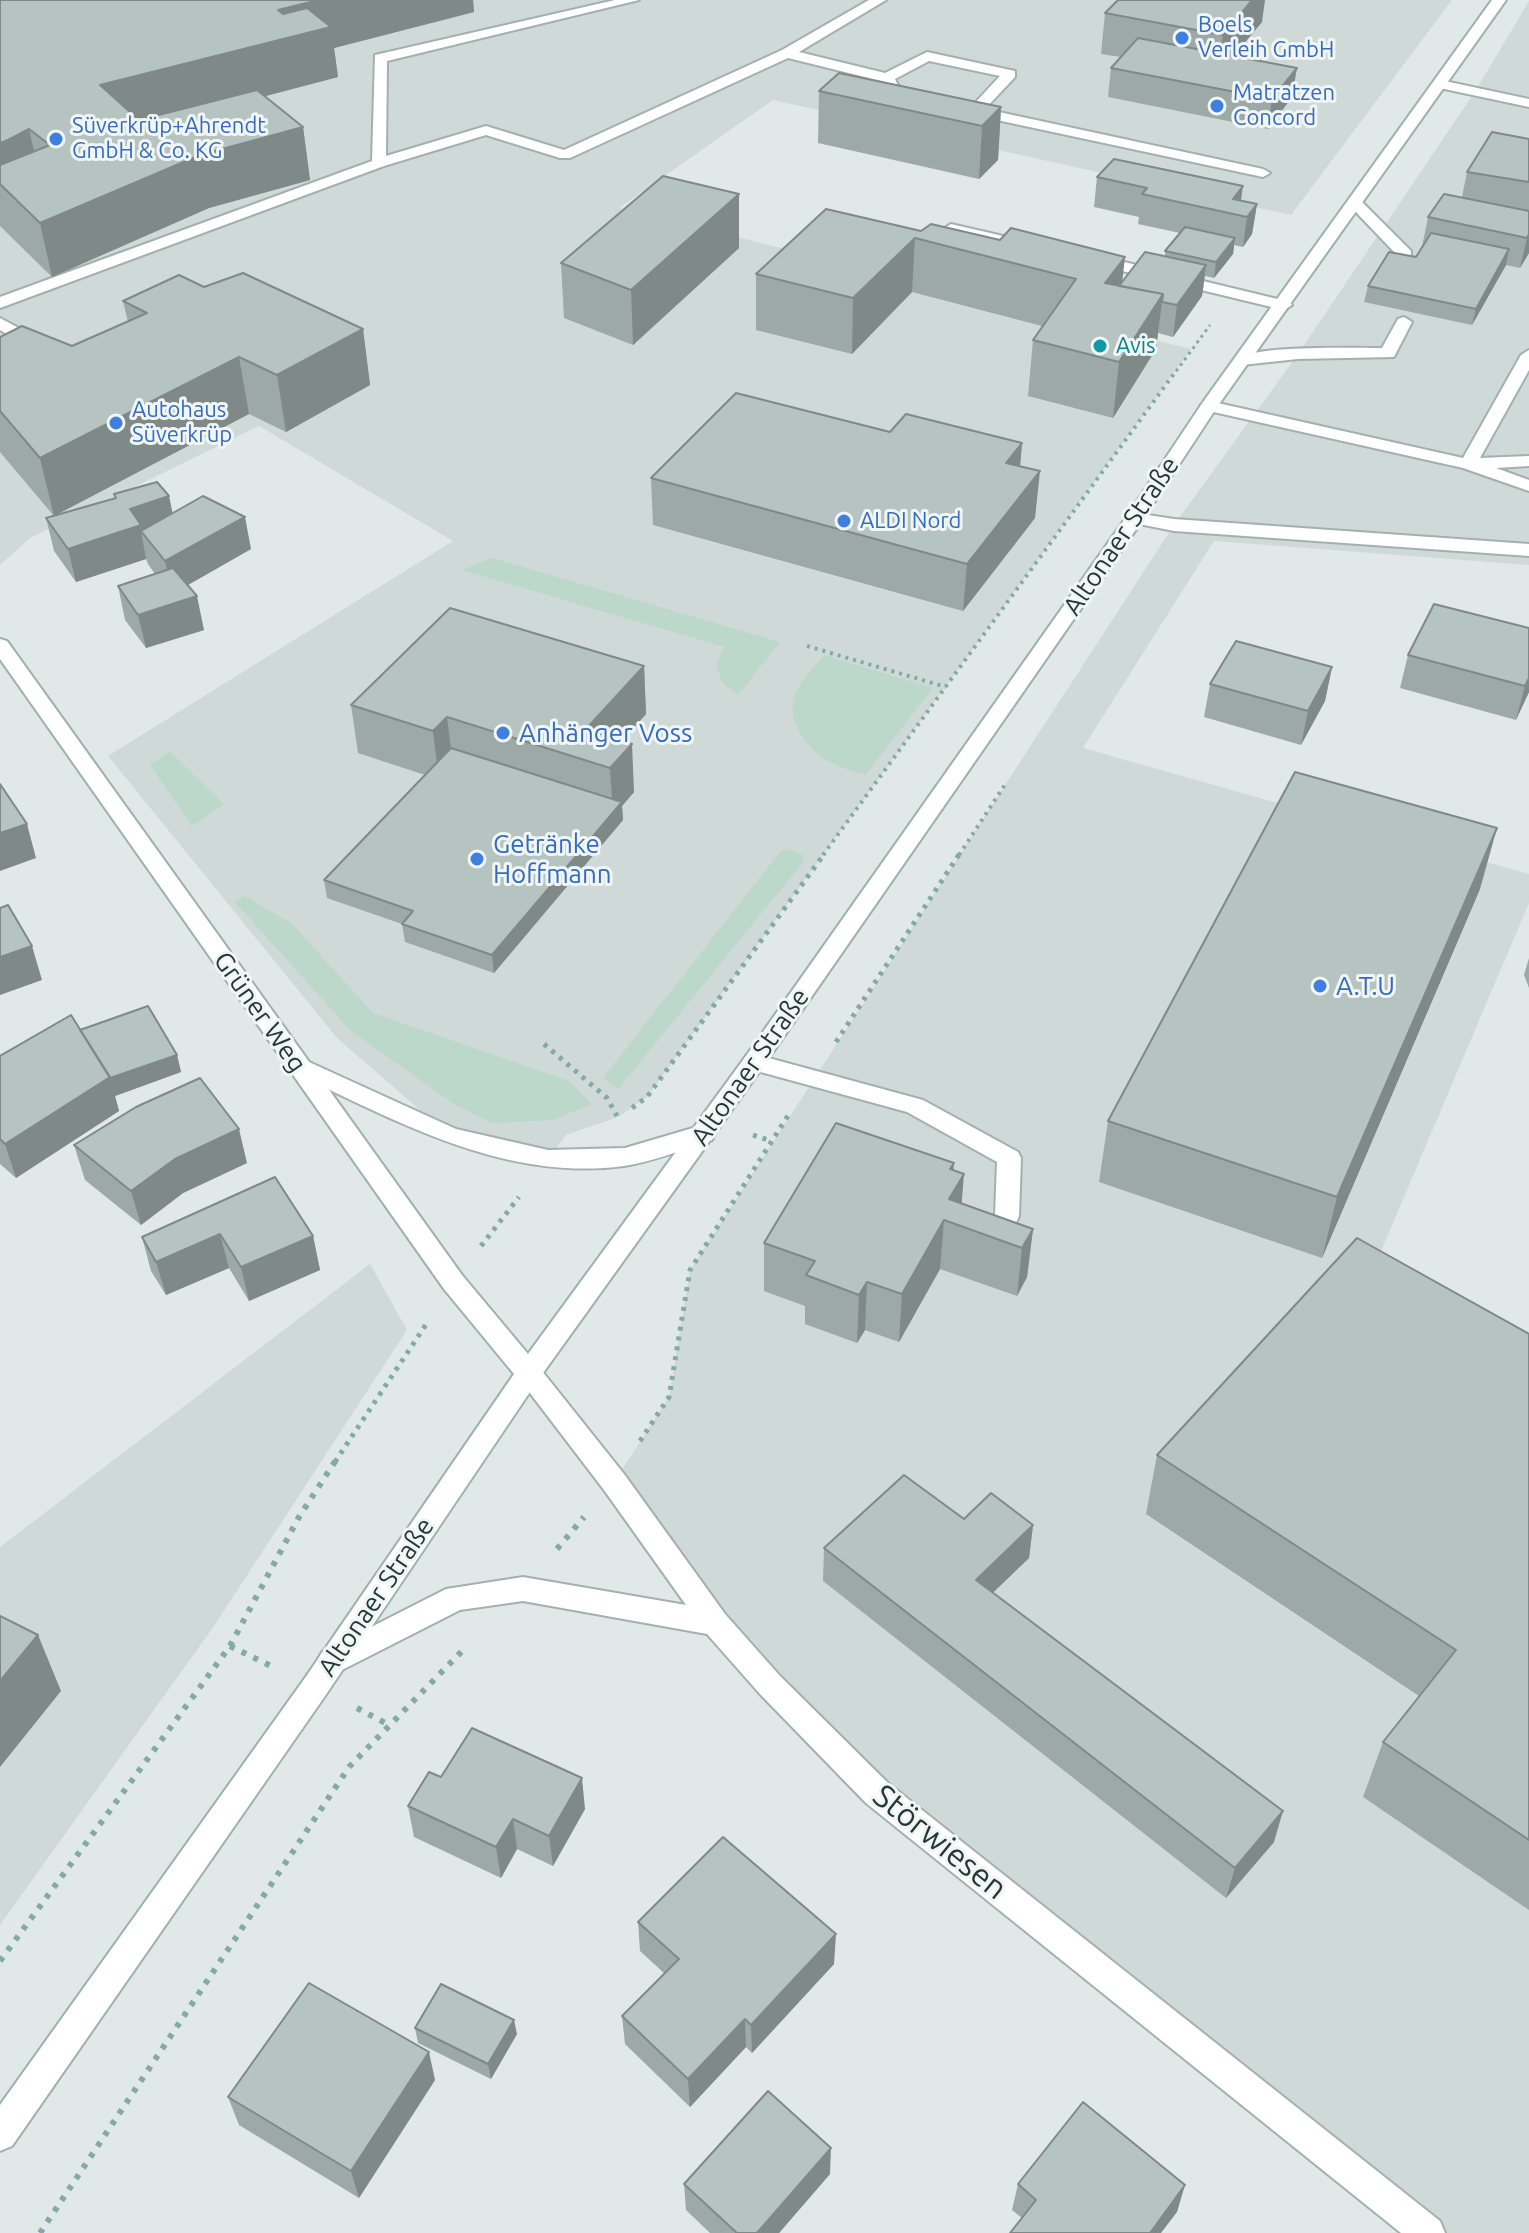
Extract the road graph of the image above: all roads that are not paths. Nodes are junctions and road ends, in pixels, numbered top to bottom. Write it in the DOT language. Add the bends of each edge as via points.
graph roads {
  1 [pos="632,0"];
  2 [pos="879,0"];
  3 [pos="1499,0"];
  4 [pos="787,53"];
  5 [pos="887,78"];
  6 [pos="1440,84"];
  7 [pos="1529,103"];
  8 [pos="976,111"];
  9 [pos="379,163"];
  10 [pos="1263,173"];
  11 [pos="1356,204"];
  12 [pos="941,227"];
  13 [pos="1044,249"];
  14 [pos="1405,254"];
  15 [pos="1074,256"];
  16 [pos="0,303"];
  17 [pos="1284,305"];
  18 [pos="1404,322"];
  19 [pos="0,323"];
  20 [pos="1529,355"];
  21 [pos="56,356"];
  22 [pos="1242,360"];
  23 [pos="1209,406"];
  24 [pos="1529,461"];
  25 [pos="1468,464"];
  26 [pos="1529,486"];
  27 [pos="1135,518"];
  28 [pos="1529,550"];
  29 [pos="0,645"];
  30 [pos="754,1062"];
  31 [pos="298,1065"];
  32 [pos="703,1134"];
  33 [pos="1007,1216"];
  34 [pos="529,1373"];
  35 [pos="715,1623"];
  36 [pos="332,1661"];
  37 [pos="0,2134"];
  38 [pos="1428,2233"];
  1 -- 9 [label="main road" via="380,58"];
  2 -- 4 [label="main road"];
  3 -- 6 [label="main road, Altonaer Straße"];
  4 -- 5 [label="main road"];
  4 -- 9 [label="main road" via="565,155 486,130"];
  5 -- 8 [label="main road" via="895,94"];
  5 -- 8 [label="main road" via="927,56 1010,74"];
  6 -- 7 [label="main road"];
  6 -- 11 [label="main road, Altonaer Straße"];
  8 -- 10 [label="main road"];
  9 -- 16 [label="main road"];
  11 -- 14 [label="main road"];
  11 -- 17 [label="main road, Altonaer Straße"];
  12 -- 13 [label="main road"];
  15 -- 17 [label="main road"];
  17 -- 22 [label="main road, Altonaer Straße"];
  18 -- 22 [label="main road" via="1388,353"];
  19 -- 21 [label="main road"];
  20 -- 25 [label="main road"];
  22 -- 23 [label="main road, Altonaer Straße"];
  23 -- 25 [label="main road"];
  23 -- 27 [label="main road, Altonaer Straße"];
  24 -- 25 [label="main road"];
  25 -- 26 [label="main road"];
  27 -- 28 [label="main road"];
  27 -- 30 [label="main road, Altonaer Straße"];
  29 -- 31 [label="main road, Grüner Weg"];
  30 -- 32 [label="main road, Altonaer Straße"];
  30 -- 33 [label="main road" via="915,1106 1009,1158"];
  31 -- 32 [label="main road" via="450,1136 548,1159 625,1157"];
  31 -- 34 [label="main road, Grüner Weg" via="453,1282"];
  32 -- 34 [label="main road, Altonaer Straße"];
  34 -- 35 [label="main road, Störwiesen"];
  34 -- 36 [label="main road, Altonaer Straße"];
  35 -- 36 [label="main road" via="523,1589 456,1598"];
  35 -- 38 [label="main road, Störwiesen" via="877,1793"];
  36 -- 37 [label="main road, Altonaer Straße"];
}
